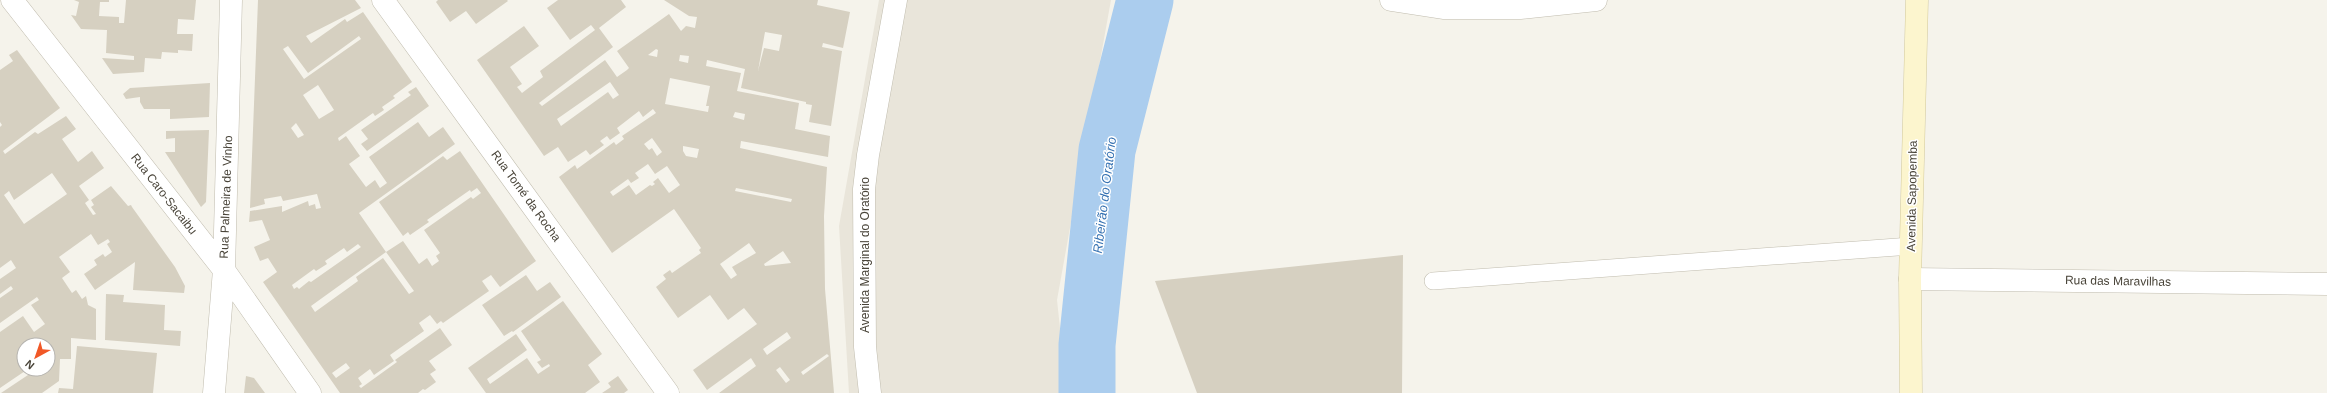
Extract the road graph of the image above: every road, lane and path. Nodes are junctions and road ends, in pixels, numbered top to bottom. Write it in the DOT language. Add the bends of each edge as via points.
graph roads {
  1 [pos="12,0"];
  2 [pos="231,0"];
  3 [pos="383,0"];
  4 [pos="896,0"];
  5 [pos="1391,0"];
  6 [pos="1596,0"];
  7 [pos="1917,0"];
  8 [pos="1444,4"];
  9 [pos="1911,246"];
  10 [pos="224,270"];
  11 [pos="1910,279"];
  12 [pos="1433,281"];
  13 [pos="2327,284"];
  14 [pos="214,393"];
  15 [pos="310,393"];
  16 [pos="668,393"];
  17 [pos="870,393"];
  18 [pos="1911,393"];
  1 -- 10 [label="street, Rua Caro-Sacaibu"];
  2 -- 10 [label="street, Rua Palmeira de Vinho"];
  3 -- 16 [label="street, Rua Tomé da Rocha"];
  4 -- 17 [label="street, Avenida Marginal do Oratório" via="864,189 865,347"];
  5 -- 8 [label="street"];
  6 -- 8 [label="street" via="1520,8"];
  7 -- 9 [label="main road, Avenida Sapopemba"];
  9 -- 11 [label="main road, Avenida Sapopemba"];
  9 -- 12 [label="lane"];
  10 -- 14 [label="street, Rua Palmeira de Vinho"];
  10 -- 15 [label="street, Rua Caro-Sacaibu"];
  11 -- 13 [label="street, Rua das Maravilhas"];
  11 -- 18 [label="main road, Avenida Sapopemba"];
}
